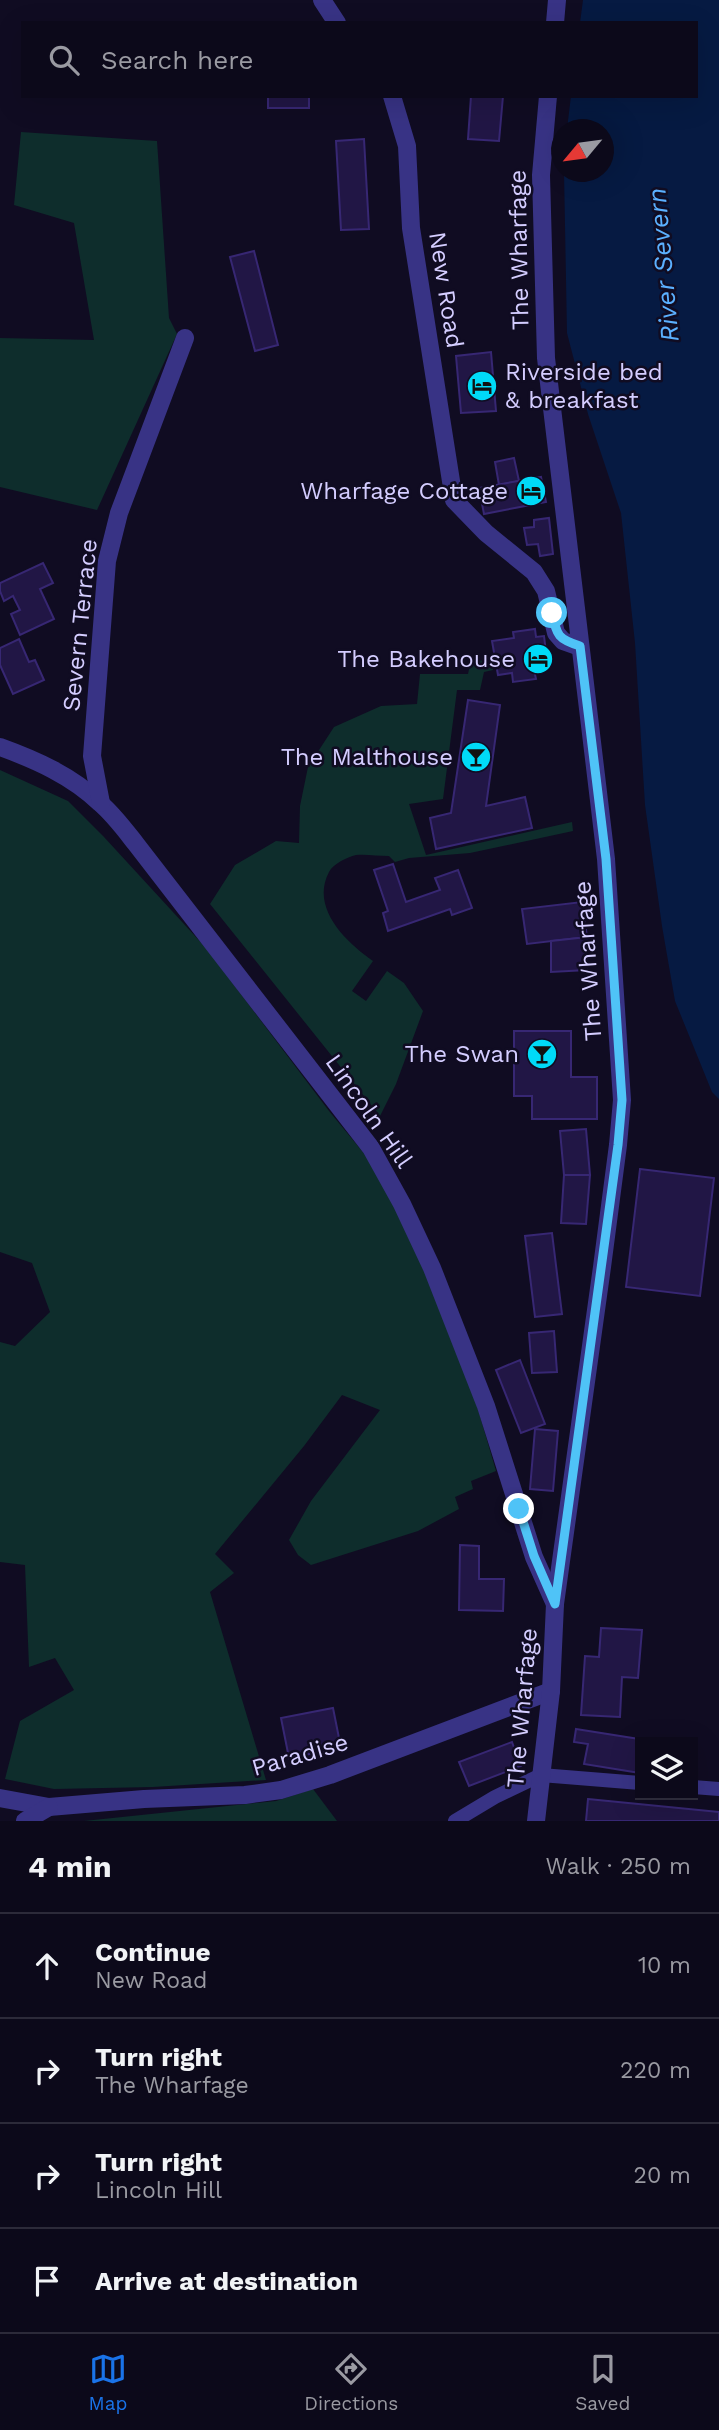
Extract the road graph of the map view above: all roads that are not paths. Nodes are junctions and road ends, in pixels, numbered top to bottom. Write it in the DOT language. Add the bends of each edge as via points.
graph roads {
  1 [pos="321,0"];
  2 [pos="557,0"];
  3 [pos="336,21"];
  4 [pos="555,21"];
  5 [pos="393,98"];
  6 [pos="548,98"];
  7 [pos="185,338"];
  8 [pos="580,646"];
  9 [pos="0,747"];
  10 [pos="101,803"];
  11 [pos="555,1604"];
  12 [pos="551,1690"];
  13 [pos="541,1775"];
  14 [pos="635,1783"];
  15 [pos="698,1787"];
  16 [pos="719,1789"];
  17 [pos="0,1798"];
  18 [pos="50,1807"];
  19 [pos="25,1821"];
  20 [pos="455,1821"];
  21 [pos="537,1821"];
  1 -- 3 [label="street"];
  2 -- 4 [label="street"];
  5 -- 8 [label="street, New Road" via="407,146 411,228 454,500 534,572 546,591 556,633 563,641"];
  6 -- 8 [label="street, The Wharfage" via="541,176 546,358"];
  7 -- 10 [label="street, Severn Terrace" via="119,513 107,561 92,756"];
  8 -- 11 [label="street, The Wharfage" via="606,859 622,1100"];
  9 -- 10 [label="street, Lincoln Hill" via="66,777"];
  10 -- 11 [label="street, Lincoln Hill" via="371,1147 432,1268"];
  11 -- 12 [label="street, The Wharfage"];
  12 -- 13 [label="street, The Wharfage"];
  12 -- 18 [label="street, Paradise" via="281,1790"];
  13 -- 14 [label="lane"];
  13 -- 20 [label="lane"];
  13 -- 21 [label="street, The Wharfage"];
  15 -- 16 [label="lane"];
  17 -- 18 [label="street, Paradise"];
  18 -- 19 [label="street, Paradise"];
}
